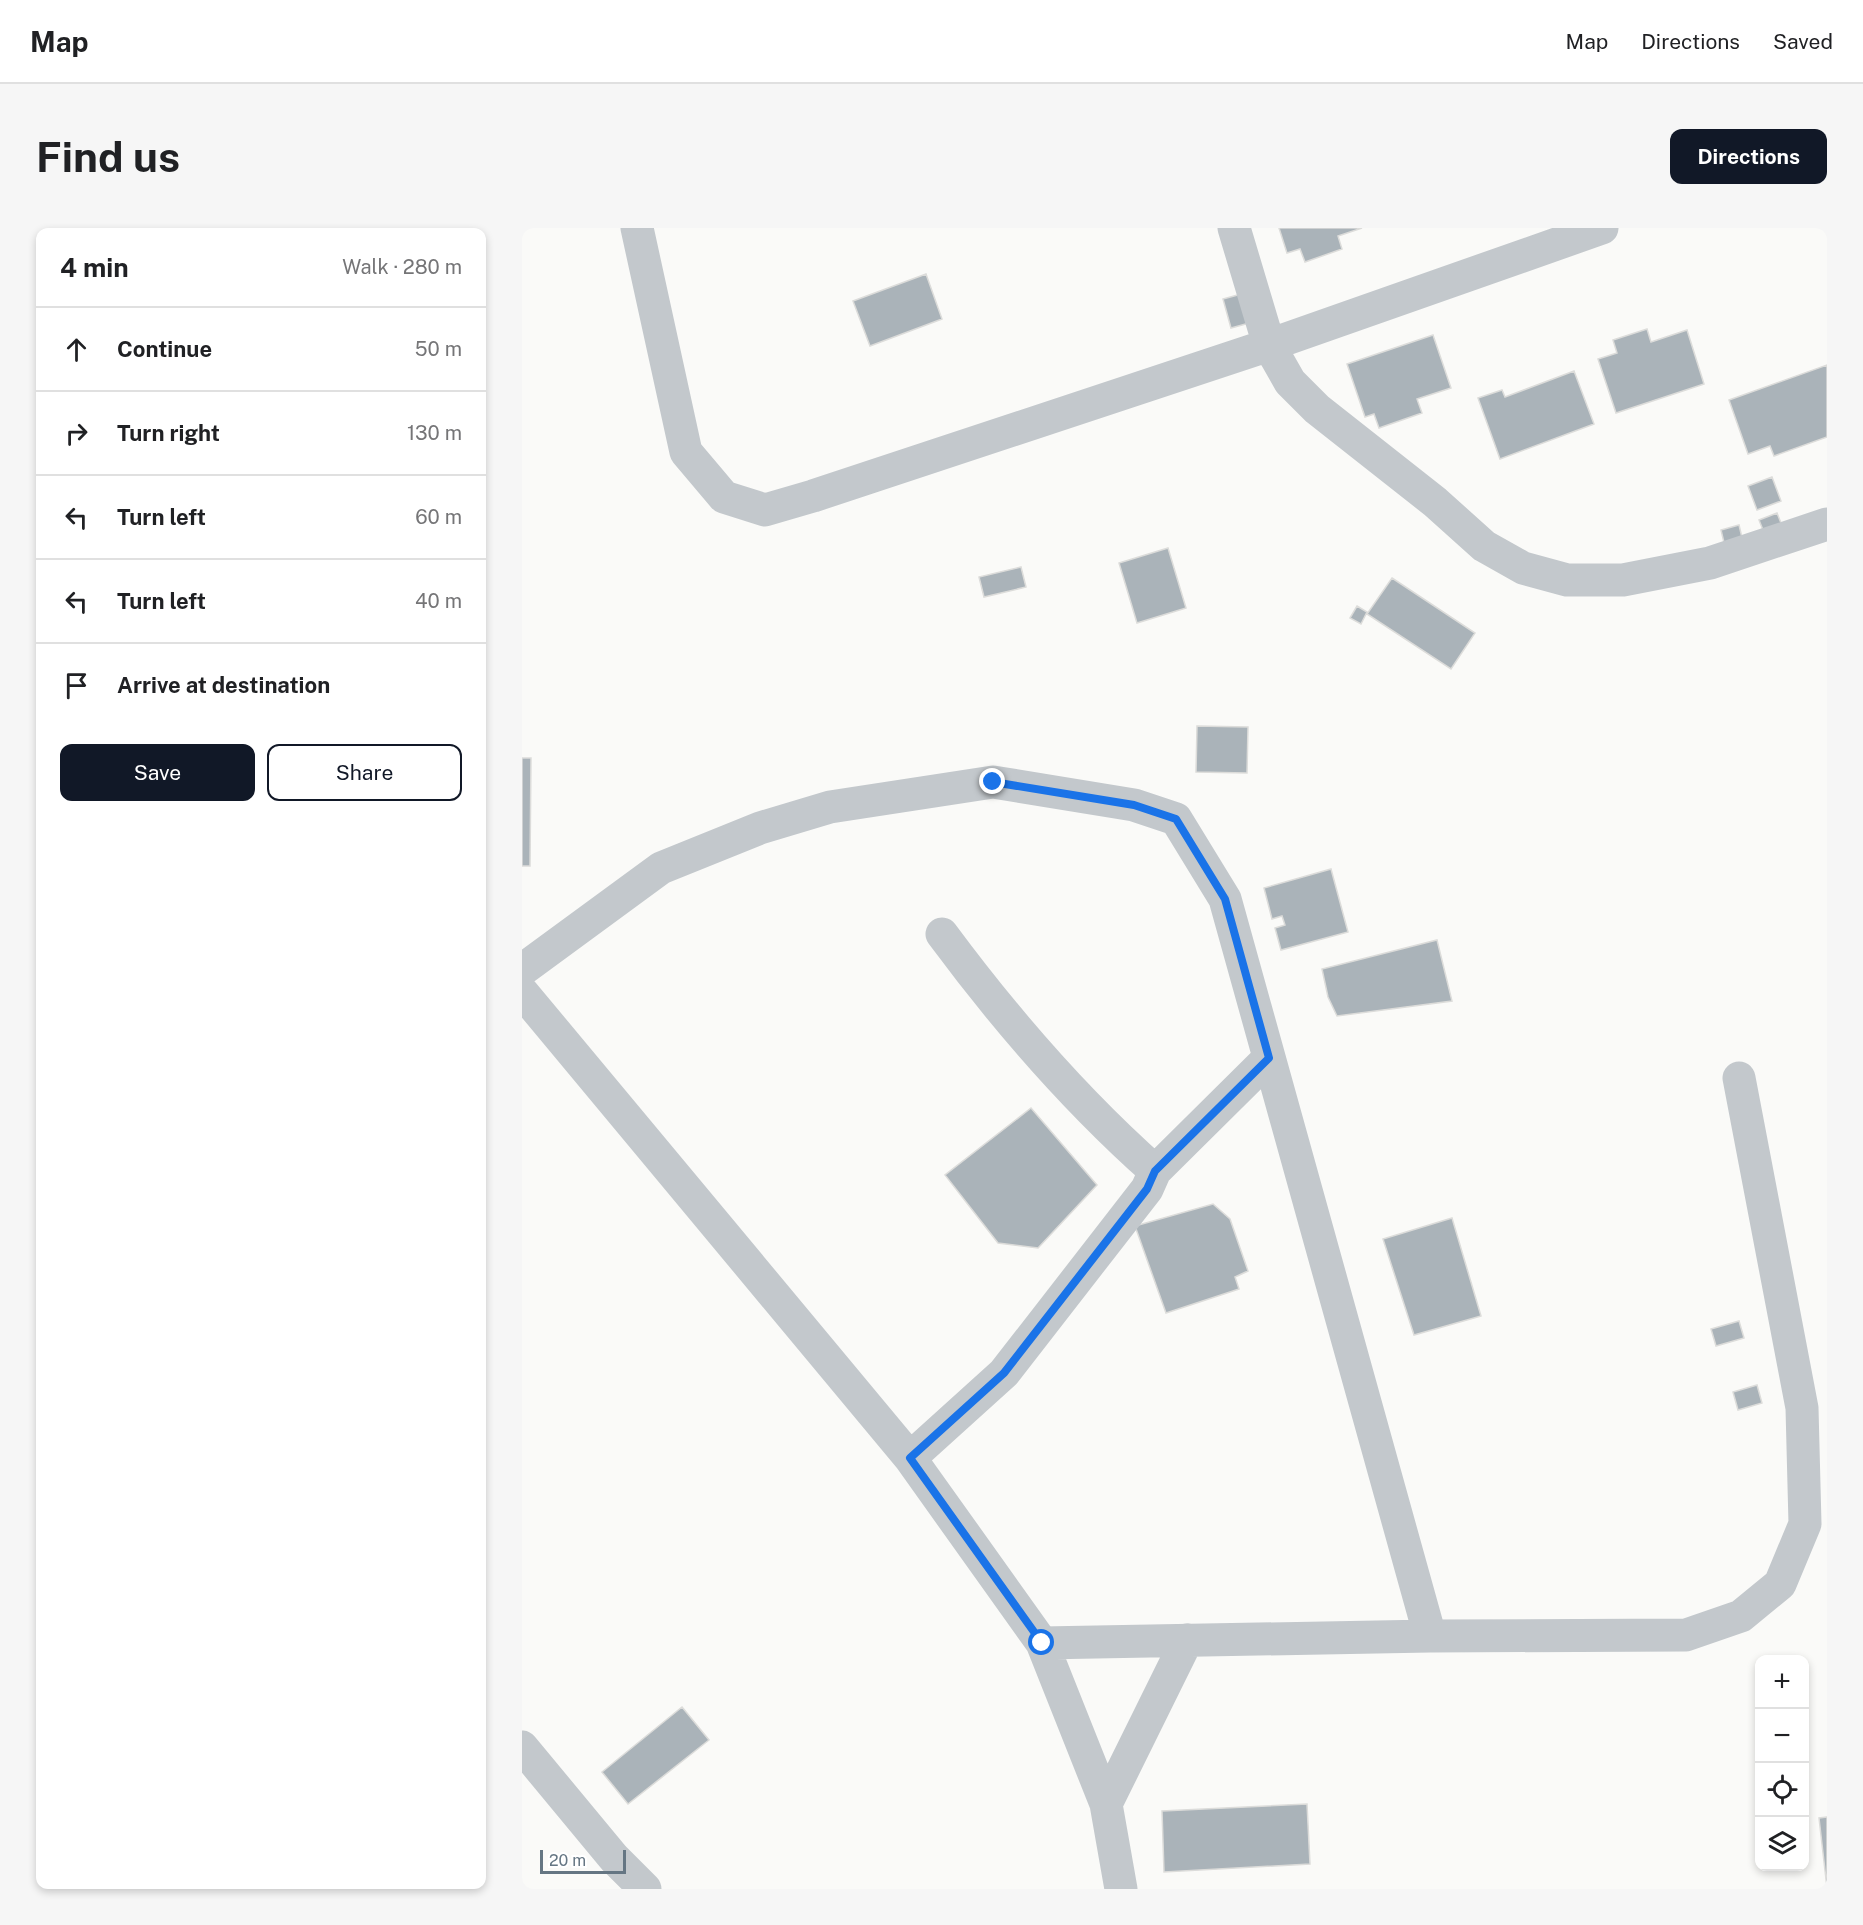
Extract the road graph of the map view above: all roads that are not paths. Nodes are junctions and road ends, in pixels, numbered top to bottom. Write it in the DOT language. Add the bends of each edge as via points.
graph roads {
  1 [pos="637,228"];
  2 [pos="1234,228"];
  3 [pos="1602,228"];
  4 [pos="1269,345"];
  5 [pos="1827,524"];
  6 [pos="942,934"];
  7 [pos="522,970"];
  8 [pos="522,992"];
  9 [pos="1269,1058"];
  10 [pos="1739,1078"];
  11 [pos="1155,1171"];
  12 [pos="910,1458"];
  13 [pos="1430,1636"];
  14 [pos="1187,1640"];
  15 [pos="1042,1643"];
  16 [pos="522,1747"];
  17 [pos="1106,1804"];
  18 [pos="645,1889"];
  19 [pos="1121,1889"];
  1 -- 4 [label="street" via="686,453 724,497 765,510"];
  2 -- 4 [label="street"];
  3 -- 4 [label="street"];
  4 -- 5 [label="street" via="1290,382 1317,409 1484,546 1523,568 1567,580 1623,580 1710,563"];
  6 -- 11 [label="street" via="989,998"];
  7 -- 9 [label="street" via="661,868 760,828 830,807 993,782 1134,805 1176,819 1225,899"];
  8 -- 12 [label="street"];
  9 -- 11 [label="street"];
  9 -- 13 [label="street"];
  10 -- 13 [label="street" via="1802,1408 1805,1524 1780,1584 1741,1616 1686,1635"];
  11 -- 12 [label="street" via="1147,1189 1004,1373"];
  12 -- 15 [label="street"];
  13 -- 14 [label="street"];
  14 -- 15 [label="street"];
  14 -- 17 [label="street"];
  15 -- 17 [label="street"];
  16 -- 18 [label="street" via="614,1858"];
  17 -- 19 [label="street"];
}
